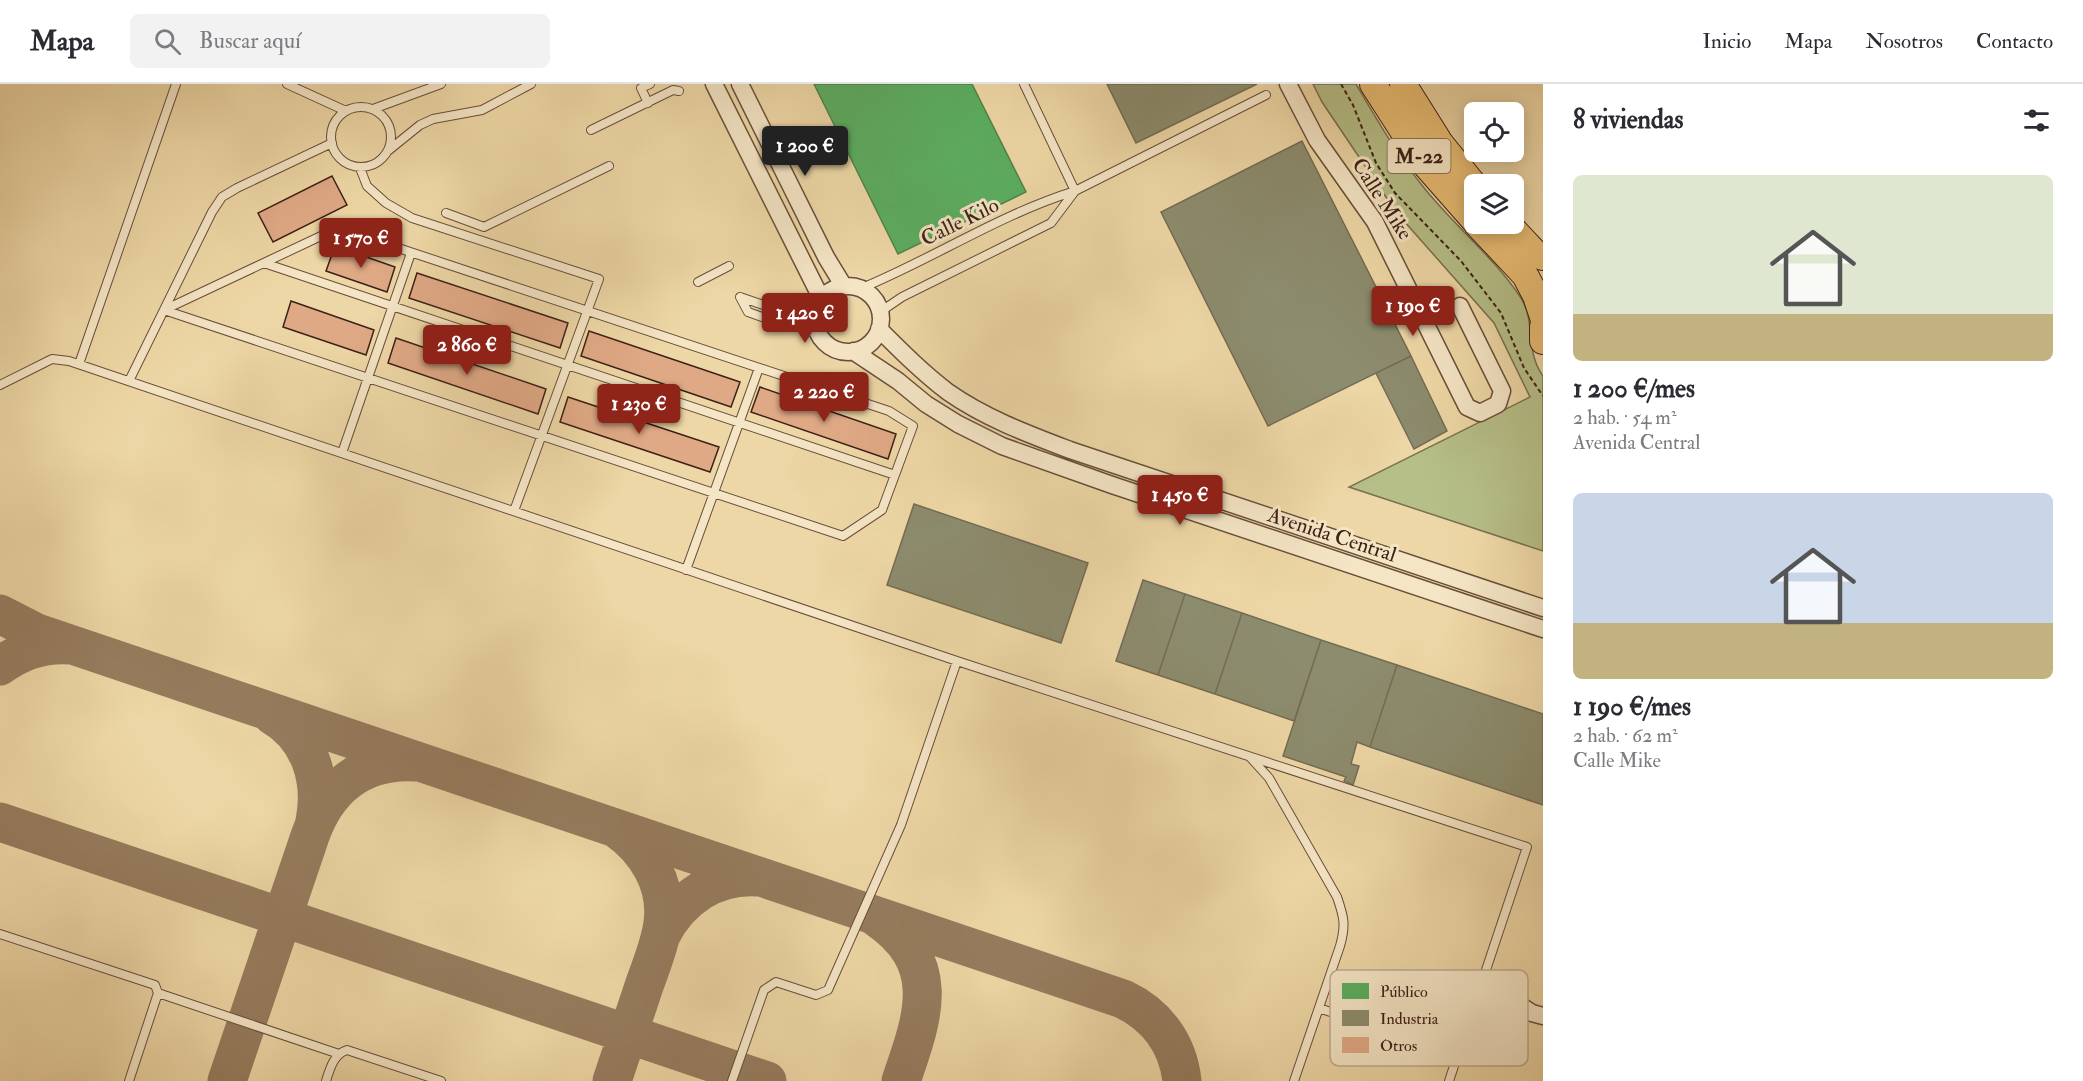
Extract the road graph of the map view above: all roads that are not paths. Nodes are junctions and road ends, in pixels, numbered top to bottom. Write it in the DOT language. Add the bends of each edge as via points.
graph roads {
  1 [pos="176,84"];
  2 [pos="287,84"];
  3 [pos="441,84"];
  4 [pos="531,84"];
  5 [pos="714,84"];
  6 [pos="740,84"];
  7 [pos="1024,84"];
  8 [pos="1288,84"];
  9 [pos="1373,84"];
  10 [pos="1403,84"];
  11 [pos="643,85"];
  12 [pos="679,91"];
  13 [pos="1266,95"];
  14 [pos="648,103"];
  15 [pos="373,109"];
  16 [pos="346,111"];
  17 [pos="591,130"];
  18 [pos="332,143"];
  19 [pos="389,150"];
  20 [pos="609,166"];
  21 [pos="360,168"];
  22 [pos="1465,174"];
  23 [pos="1075,192"];
  24 [pos="1464,208"];
  25 [pos="446,213"];
  26 [pos="1487,234"];
  27 [pos="1517,234"];
  28 [pos="411,253"];
  29 [pos="1543,257"];
  30 [pos="264,263"];
  31 [pos="729,266"];
  32 [pos="698,282"];
  33 [pos="843,285"];
  34 [pos="862,288"];
  35 [pos="818,305"];
  36 [pos="393,306"];
  37 [pos="1460,306"];
  38 [pos="164,310"];
  39 [pos="587,311"];
  40 [pos="880,312"];
  41 [pos="792,315"];
  42 [pos="1543,317"];
  43 [pos="1543,327"];
  44 [pos="879,329"];
  45 [pos="1543,341"];
  46 [pos="853,351"];
  47 [pos="79,364"];
  48 [pos="568,365"];
  49 [pos="759,368"];
  50 [pos="368,378"];
  51 [pos="129,381"];
  52 [pos="0,385"];
  53 [pos="739,423"];
  54 [pos="542,436"];
  55 [pos="342,453"];
  56 [pos="895,475"];
  57 [pos="713,493"];
  58 [pos="514,511"];
  59 [pos="686,570"];
  60 [pos="1543,608"];
  61 [pos="1543,629"];
  62 [pos="957,661"];
  63 [pos="1250,757"];
  64 [pos="0,934"];
  65 [pos="1332,970"];
  66 [pos="1486,970"];
  67 [pos="1330,976"];
  68 [pos="158,993"];
  69 [pos="1319,1008"];
  70 [pos="1528,1010"];
  71 [pos="1330,1012"];
  72 [pos="1543,1016"];
  73 [pos="339,1054"];
  74 [pos="1454,1066"];
  75 [pos="129,1081"];
  76 [pos="326,1081"];
  77 [pos="441,1081"];
  78 [pos="732,1081"];
  79 [pos="1294,1081"];
  80 [pos="1449,1081"];
  1 -- 47 [label="lane"];
  2 -- 16 [label="lane"];
  3 -- 15 [label="lane"];
  4 -- 19 [label="lane" via="482,110 432,119"];
  5 -- 35 [label="street"];
  6 -- 33 [label="street"];
  7 -- 23 [label="lane"];
  8 -- 37 [label="street, Calle Mike" via="1317,140 1375,222 1467,407 1480,413 1498,404 1502,391"];
  9 -- 24 [label="main road, M-22" via="1423,162"];
  10 -- 22 [label="main road, M-22" via="1440,143"];
  11 -- 14 [label="lane"];
  12 -- 14 [label="lane" via="673,90"];
  13 -- 23 [label="lane, Calle Kilo"];
  14 -- 17 [label="lane"];
  15 -- 16 [label="lane"];
  15 -- 19 [label="lane" via="387,122 392,141"];
  16 -- 18 [label="lane" via="334,125"];
  18 -- 21 [label="lane" via="342,160"];
  18 -- 38 [label="lane" via="222,197"];
  19 -- 21 [label="lane" via="377,163"];
  20 -- 25 [label="lane" via="484,227"];
  21 -- 39 [label="lane" via="367,186 386,204 412,218 599,279"];
  23 -- 34 [label="lane, Calle Kilo" via="1041,202"];
  23 -- 40 [label="lane, Calle Kilo" via="1051,223 902,297"];
  26 -- 42 [label="main road, M-22" via="1525,275"];
  27 -- 29 [label="main road"];
  28 -- 30 [label="lane" via="338,228"];
  28 -- 36 [label="lane"];
  28 -- 39 [label="lane"];
  30 -- 36 [label="lane"];
  30 -- 38 [label="lane"];
  31 -- 32 [label="lane"];
  33 -- 34 [label="street"];
  33 -- 35 [label="street" via="833,289"];
  34 -- 40 [label="street" via="874,298"];
  35 -- 41 [label="lane"];
  35 -- 46 [label="street" via="816,327 820,337 829,346"];
  36 -- 48 [label="lane"];
  36 -- 50 [label="lane"];
  38 -- 50 [label="lane"];
  38 -- 51 [label="lane"];
  39 -- 48 [label="lane"];
  39 -- 49 [label="lane"];
  40 -- 44 [label="street"];
  41 -- 41 [label="lane" via="740,297 748,312 782,324"];
  43 -- 45 [label="main road"];
  44 -- 46 [label="street" via="864,348"];
  44 -- 60 [label="street, Avenida Central" via="948,391 1001,422 1070,450"];
  46 -- 61 [label="street, Avenida Central" via="926,404 1002,446"];
  47 -- 51 [label="lane"];
  47 -- 52 [label="lane" via="52,359"];
  48 -- 53 [label="lane"];
  48 -- 54 [label="lane"];
  49 -- 53 [label="lane"];
  49 -- 56 [label="lane" via="889,411 913,426"];
  50 -- 54 [label="lane"];
  50 -- 55 [label="lane"];
  51 -- 55 [label="lane"];
  53 -- 56 [label="lane"];
  53 -- 57 [label="lane"];
  54 -- 57 [label="lane"];
  54 -- 58 [label="lane"];
  55 -- 58 [label="lane"];
  56 -- 57 [label="lane" via="882,510 843,536"];
  57 -- 59 [label="lane"];
  58 -- 59 [label="lane"];
  59 -- 62 [label="lane"];
  62 -- 63 [label="lane"];
  62 -- 78 [label="lane" via="901,825 828,990 816,994 776,982 764,990"];
  63 -- 65 [label="lane" via="1269,778 1337,897 1344,931"];
  63 -- 66 [label="lane" via="1527,847"];
  64 -- 68 [label="lane" via="155,985"];
  67 -- 69 [label="lane"];
  68 -- 73 [label="lane"];
  68 -- 75 [label="lane"];
  69 -- 71 [label="lane"];
  69 -- 79 [label="lane"];
  70 -- 72 [label="street"];
  73 -- 76 [label="lane"];
  73 -- 77 [label="lane" via="347,1050"];
  74 -- 80 [label="lane"];
}
